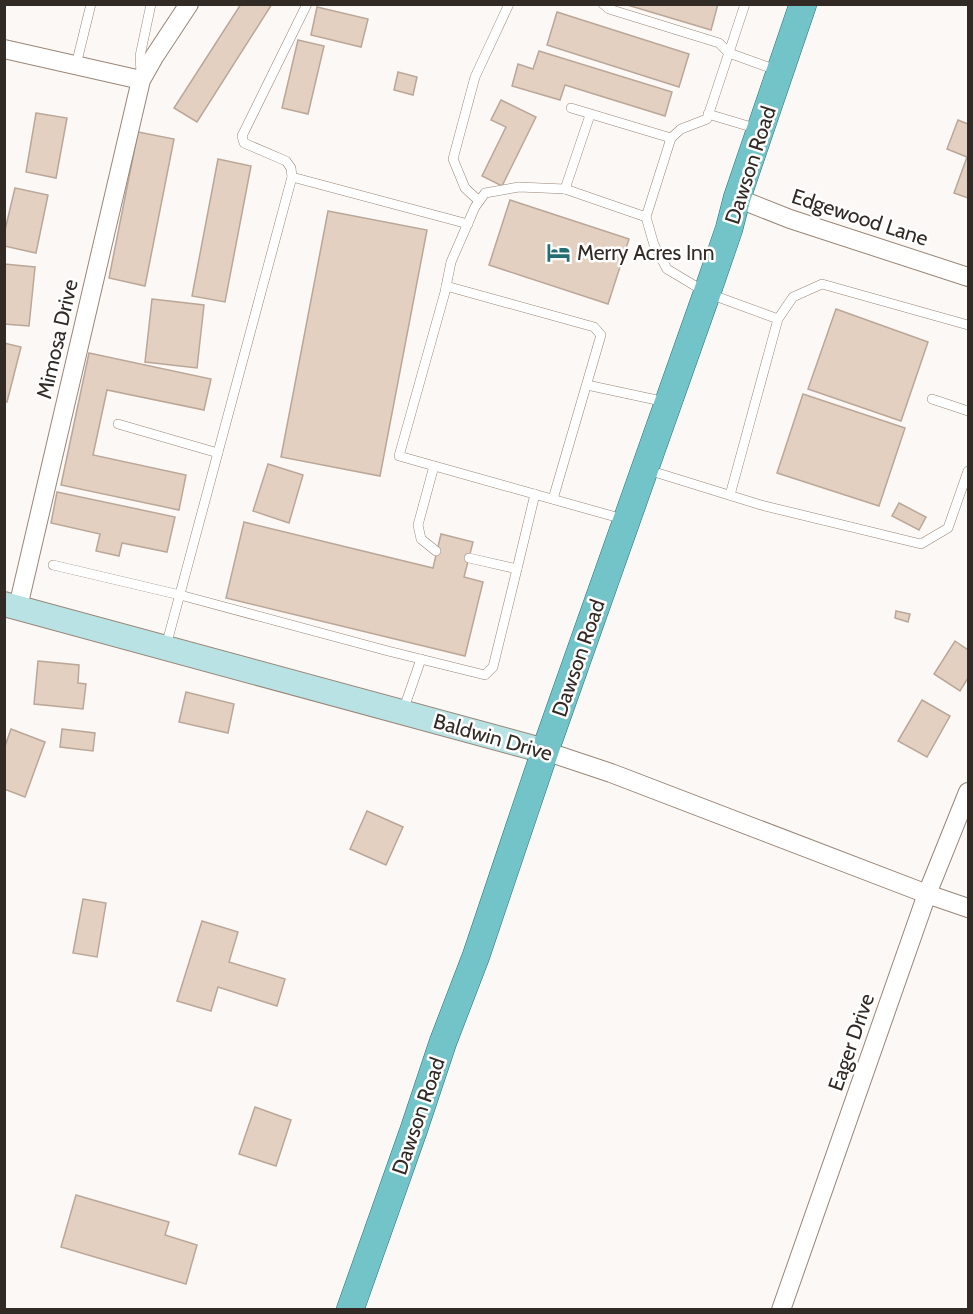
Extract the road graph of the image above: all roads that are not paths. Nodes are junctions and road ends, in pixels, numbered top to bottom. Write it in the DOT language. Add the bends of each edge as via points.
graph roads {
  1 [pos="91,4"];
  2 [pos="152,4"];
  3 [pos="189,4"];
  4 [pos="307,4"];
  5 [pos="509,4"];
  6 [pos="603,4"];
  7 [pos="745,4"];
  8 [pos="803,4"];
  9 [pos="4,49"];
  10 [pos="729,53"];
  11 [pos="76,65"];
  12 [pos="781,72"];
  13 [pos="141,80"];
  14 [pos="571,108"];
  15 [pos="708,114"];
  16 [pos="590,115"];
  17 [pos="762,130"];
  18 [pos="671,138"];
  19 [pos="292,177"];
  20 [pos="565,189"];
  21 [pos="737,198"];
  22 [pos="479,201"];
  23 [pos="646,217"];
  24 [pos="468,224"];
  25 [pos="969,277"];
  26 [pos="446,286"];
  27 [pos="707,292"];
  28 [pos="778,319"];
  29 [pos="969,325"];
  30 [pos="586,385"];
  31 [pos="932,399"];
  32 [pos="668,402"];
  33 [pos="969,411"];
  34 [pos="118,424"];
  35 [pos="218,453"];
  36 [pos="434,466"];
  37 [pos="644,469"];
  38 [pos="969,471"];
  39 [pos="535,494"];
  40 [pos="730,495"];
  41 [pos="553,499"];
  42 [pos="627,519"];
  43 [pos="436,551"];
  44 [pos="469,558"];
  45 [pos="53,565"];
  46 [pos="517,569"];
  47 [pos="180,595"];
  48 [pos="11,606"];
  49 [pos="165,648"];
  50 [pos="421,659"];
  51 [pos="403,712"];
  52 [pos="545,751"];
  53 [pos="969,792"];
  54 [pos="927,894"];
  55 [pos="969,908"];
  56 [pos="350,1310"];
  57 [pos="781,1310"];
  1 -- 11 [label="lane"];
  2 -- 13 [label="lane" via="140,56"];
  3 -- 13 [label="street, Mimosa Drive"];
  4 -- 19 [label="lane" via="242,136 244,143 286,161"];
  5 -- 22 [label="lane" via="475,77 453,159 465,188"];
  6 -- 10 [label="lane" via="719,43"];
  7 -- 10 [label="lane"];
  8 -- 12 [label="main road, Dawson Road"];
  9 -- 11 [label="street"];
  10 -- 12 [label="lane"];
  10 -- 15 [label="lane"];
  11 -- 13 [label="street"];
  12 -- 17 [label="main road, Dawson Road"];
  13 -- 48 [label="street, Mimosa Drive"];
  14 -- 16 [label="lane"];
  15 -- 17 [label="lane"];
  15 -- 18 [label="lane" via="707,119 681,129"];
  16 -- 18 [label="lane"];
  16 -- 20 [label="lane"];
  17 -- 21 [label="main road, Dawson Road"];
  18 -- 23 [label="lane"];
  19 -- 24 [label="lane"];
  19 -- 35 [label="lane"];
  20 -- 22 [label="lane" via="519,187 485,193"];
  20 -- 23 [label="lane"];
  21 -- 25 [label="street, Edgewood Lane"];
  21 -- 27 [label="main road, Dawson Road"];
  22 -- 24 [label="lane"];
  23 -- 27 [label="lane" via="654,245 667,269"];
  24 -- 26 [label="lane" via="451,262"];
  26 -- 30 [label="lane" via="594,327 601,335"];
  26 -- 36 [label="lane" via="399,456"];
  27 -- 28 [label="lane"];
  27 -- 32 [label="main road, Dawson Road"];
  28 -- 29 [label="lane" via="793,297 822,284"];
  28 -- 40 [label="lane"];
  30 -- 32 [label="lane"];
  30 -- 41 [label="lane"];
  31 -- 33 [label="lane"];
  32 -- 37 [label="main road, Dawson Road"];
  34 -- 35 [label="lane"];
  35 -- 47 [label="lane"];
  36 -- 39 [label="lane"];
  36 -- 43 [label="lane" via="418,525 421,539"];
  37 -- 40 [label="lane"];
  37 -- 42 [label="main road, Dawson Road"];
  38 -- 40 [label="lane" via="948,528 921,544"];
  39 -- 41 [label="lane"];
  39 -- 46 [label="lane"];
  41 -- 42 [label="lane"];
  42 -- 52 [label="main road, Dawson Road"];
  44 -- 46 [label="lane"];
  45 -- 47 [label="lane"];
  46 -- 50 [label="lane" via="493,667 485,675"];
  47 -- 49 [label="lane"];
  47 -- 50 [label="lane"];
  48 -- 49 [label="street, Baldwin Drive"];
  49 -- 51 [label="street, Baldwin Drive"];
  50 -- 51 [label="lane"];
  51 -- 52 [label="street, Baldwin Drive"];
  52 -- 54 [label="street, Baldwin Drive"];
  52 -- 56 [label="main road, Dawson Road"];
  53 -- 54 [label="street, Eager Drive"];
  54 -- 55 [label="street, Baldwin Drive"];
  54 -- 57 [label="street, Eager Drive"];
}
